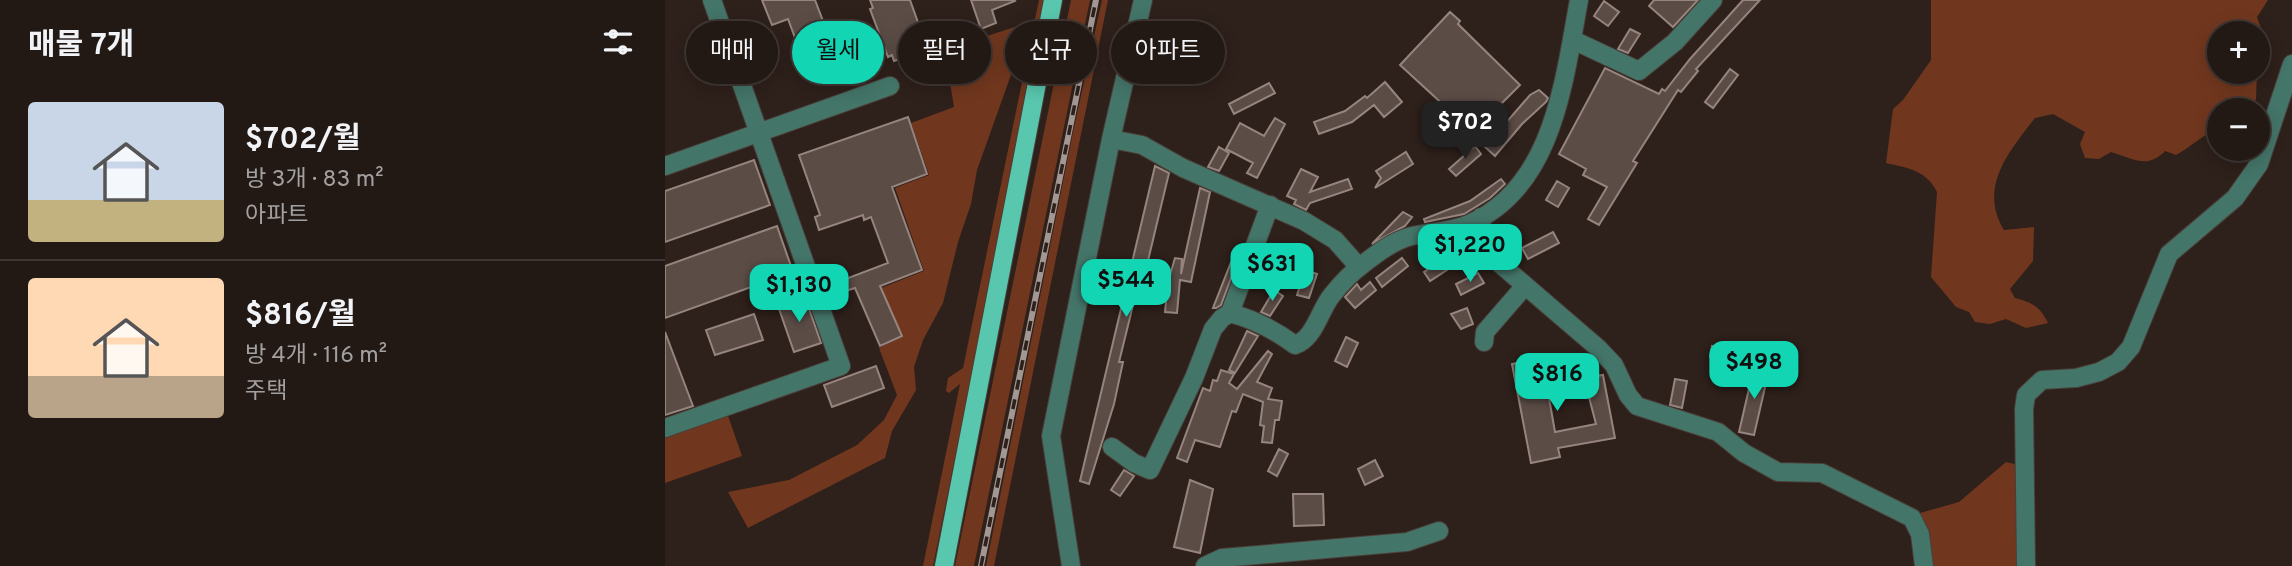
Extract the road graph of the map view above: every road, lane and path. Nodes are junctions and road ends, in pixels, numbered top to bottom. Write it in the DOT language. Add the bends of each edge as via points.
graph roads {
  1 [pos="712,0"];
  2 [pos="1053,0"];
  3 [pos="1143,0"];
  4 [pos="1579,0"];
  5 [pos="1713,0"];
  6 [pos="1573,40"];
  7 [pos="2292,64"];
  8 [pos="890,86"];
  9 [pos="758,132"];
  10 [pos="1111,139"];
  11 [pos="665,166"];
  12 [pos="1271,205"];
  13 [pos="1481,217"];
  14 [pos="1359,267"];
  15 [pos="1524,287"];
  16 [pos="1230,313"];
  17 [pos="1484,342"];
  18 [pos="665,428"];
  19 [pos="1112,447"];
  20 [pos="1439,531"];
  21 [pos="944,566"];
  22 [pos="1070,566"];
  23 [pos="1205,566"];
  24 [pos="1924,566"];
  25 [pos="2026,566"];
  1 -- 9 [label="street"];
  2 -- 21 [label="main road"];
  3 -- 10 [label="street"];
  4 -- 6 [label="street"];
  5 -- 6 [label="street" via="1675,42 1639,71"];
  6 -- 13 [label="street" via="1562,94 1533,167 1517,189"];
  7 -- 25 [label="street" via="2259,164 2235,198 2169,254 2131,347 2118,362 2099,372 2042,380 2026,395"];
  8 -- 9 [label="street"];
  9 -- 11 [label="street"];
  9 -- 18 [label="street" via="841,366"];
  10 -- 12 [label="street" via="1142,145 1183,168"];
  10 -- 22 [label="street" via="1051,436"];
  12 -- 14 [label="street" via="1320,229"];
  12 -- 16 [label="street"];
  13 -- 14 [label="street" via="1440,233 1409,237"];
  13 -- 15 [label="street" via="1482,234 1499,263"];
  14 -- 16 [label="street" via="1331,296 1303,342 1295,345"];
  15 -- 17 [label="street" via="1485,332"];
  15 -- 24 [label="street" via="1598,348 1637,406 1718,432 1778,472 1822,473 1912,518 1920,534"];
  16 -- 19 [label="street" via="1213,329 1150,470"];
  20 -- 23 [label="street" via="1408,542 1222,558"];
}
